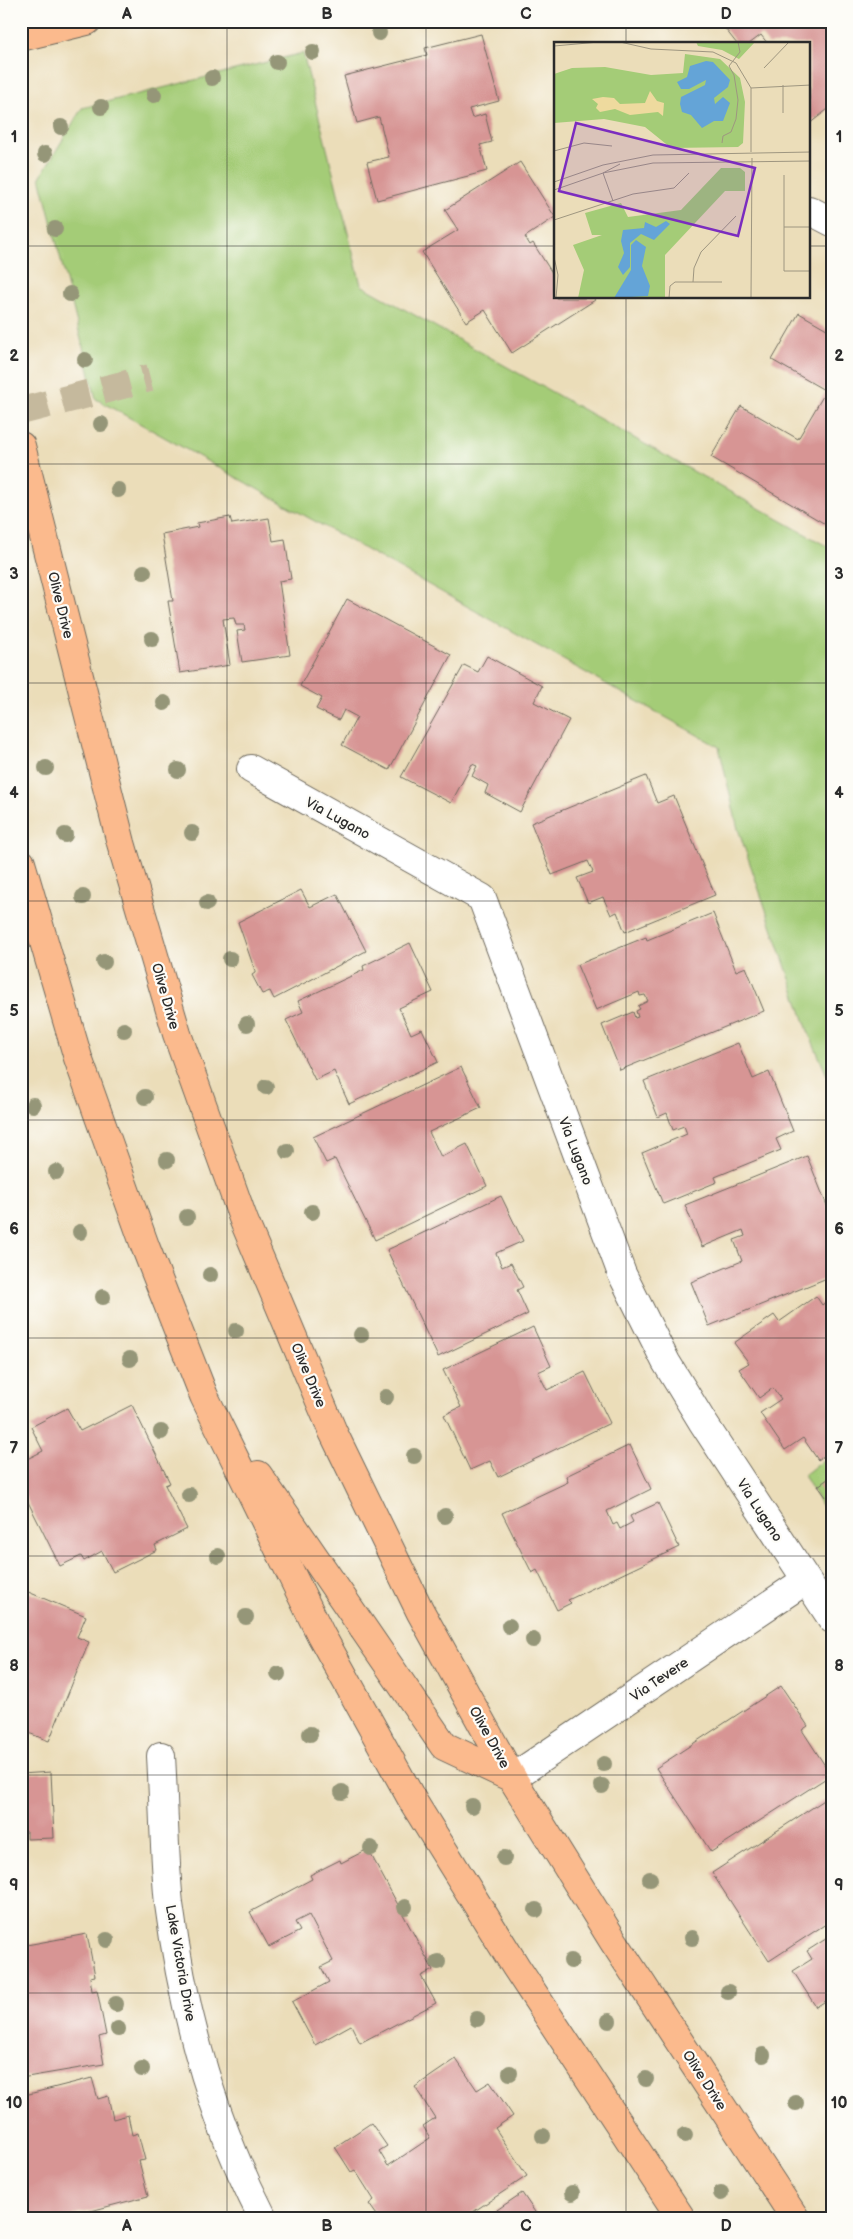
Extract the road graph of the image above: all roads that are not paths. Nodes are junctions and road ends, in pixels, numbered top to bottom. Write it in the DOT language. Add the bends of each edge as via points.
graph roads {
  1 [pos="87,21"];
  2 [pos="21,37"];
  3 [pos="810,211"];
  4 [pos="832,222"];
  5 [pos="21,446"];
  6 [pos="251,769"];
  7 [pos="21,863"];
  8 [pos="204,1396"];
  9 [pos="806,1580"];
  10 [pos="832,1619"];
  11 [pos="161,1756"];
  12 [pos="512,1778"];
  13 [pos="262,2218"];
  14 [pos="681,2218"];
  15 [pos="795,2218"];
  1 -- 2 [label="main road"];
  3 -- 4 [label="street"];
  5 -- 12 [label="main road, Olive Drive" via="121,843 177,1034 244,1221 333,1432 420,1610"];
  6 -- 9 [label="street, Via Lugano" via="482,898 622,1274 666,1362"];
  7 -- 8 [label="main road" via="78,1058 145,1246"];
  8 -- 12 [label="main road" via="444,1746"];
  8 -- 14 [label="main road" via="321,1635 414,1803 516,1967"];
  9 -- 10 [label="street, Via Lugano"];
  9 -- 12 [label="street, Via Tevere"];
  11 -- 13 [label="street, Lake Victoria Drive" via="169,1903 185,2001 212,2096"];
  12 -- 15 [label="main road, Olive Drive" via="620,1951"];
}
